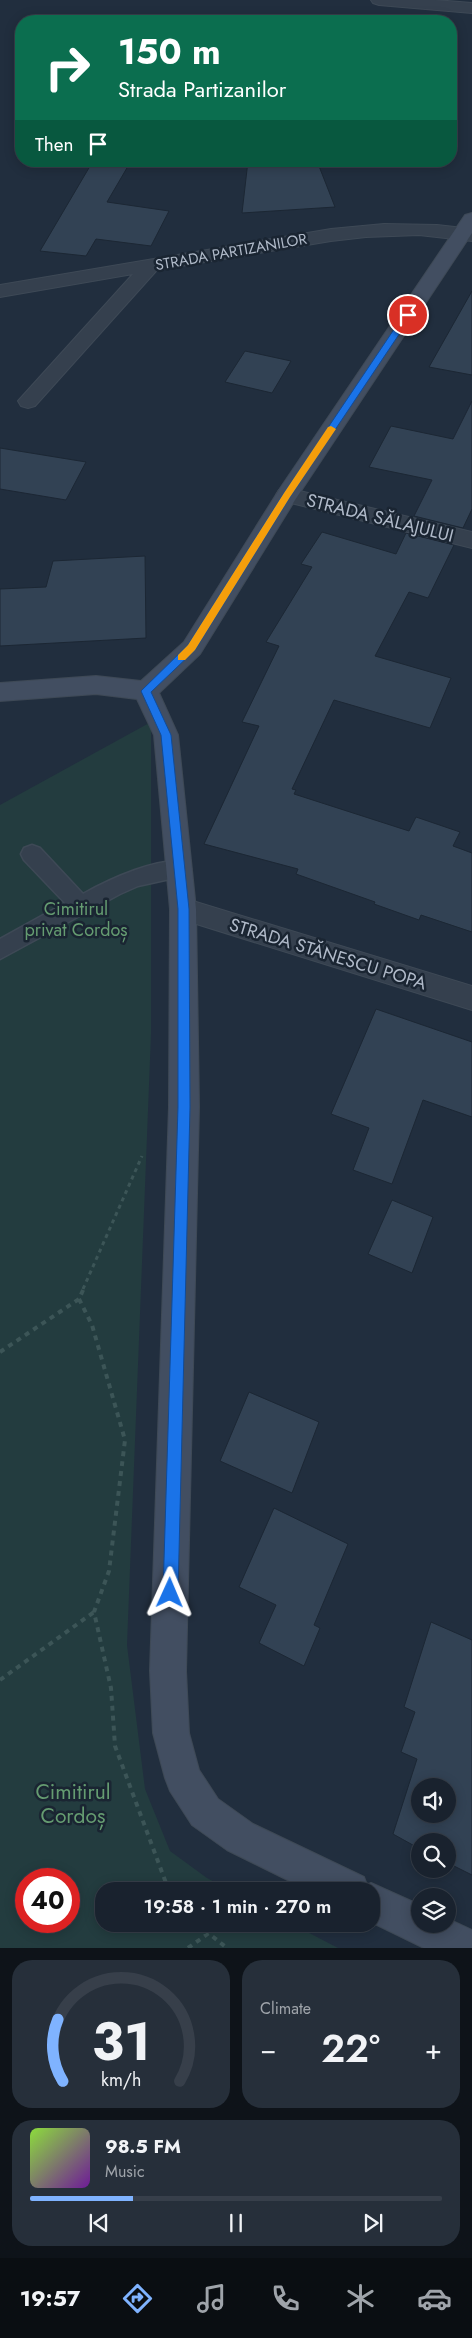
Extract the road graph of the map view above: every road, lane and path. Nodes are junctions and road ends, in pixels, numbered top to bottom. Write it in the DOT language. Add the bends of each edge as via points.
graph roads {
  1 [pos="379,0"];
  2 [pos="472,8"];
  3 [pos="469,229"];
  4 [pos="150,267"];
  5 [pos="0,291"];
  6 [pos="28,401"];
  7 [pos="287,495"];
  8 [pos="472,540"];
  9 [pos="146,691"];
  10 [pos="0,692"];
  11 [pos="32,854"];
  12 [pos="180,869"];
  13 [pos="80,906"];
  14 [pos="183,909"];
  15 [pos="0,950"];
  16 [pos="472,998"];
  17 [pos="184,1107"];
  18 [pos="79,1299"];
  19 [pos="0,1352"];
  20 [pos="94,1612"];
  21 [pos="0,1680"];
  22 [pos="165,1882"];
  23 [pos="332,1882"];
  24 [pos="380,1906"];
  25 [pos="209,1933"];
  26 [pos="188,1948"];
  27 [pos="227,1948"];
  28 [pos="466,1948"];
  1 -- 2 [label="street"];
  3 -- 4 [label="street, STRADA PARTIZANILOR" via="372,230"];
  3 -- 7 [label="street, STRADA PARTIZANILOR"];
  4 -- 5 [label="street, STRADA PARTIZANILOR"];
  4 -- 6 [label="street"];
  7 -- 8 [label="street, STRADA SĂLAJULUI"];
  7 -- 9 [label="street, STRADA PARTIZANILOR" via="192,648"];
  9 -- 10 [label="street" via="96,685"];
  9 -- 12 [label="street" via="166,735"];
  11 -- 13 [label="lane"];
  12 -- 13 [label="lane" via="135,878"];
  12 -- 14 [label="street"];
  13 -- 15 [label="lane"];
  14 -- 16 [label="street, STRADA STĂNESCU POPA"];
  14 -- 17 [label="street"];
  17 -- 18 [label="path" via="162,1129 138,1162"];
  17 -- 23 [label="street" via="168,1671 171,1733 183,1778 205,1812 240,1837"];
  18 -- 19 [label="path"];
  18 -- 20 [label="path" via="92,1325 125,1440 109,1571"];
  20 -- 21 [label="path"];
  20 -- 22 [label="path" via="111,1688 115,1746"];
  24 -- 28 [label="street"];
  25 -- 26 [label="path"];
  25 -- 27 [label="path"];
}
